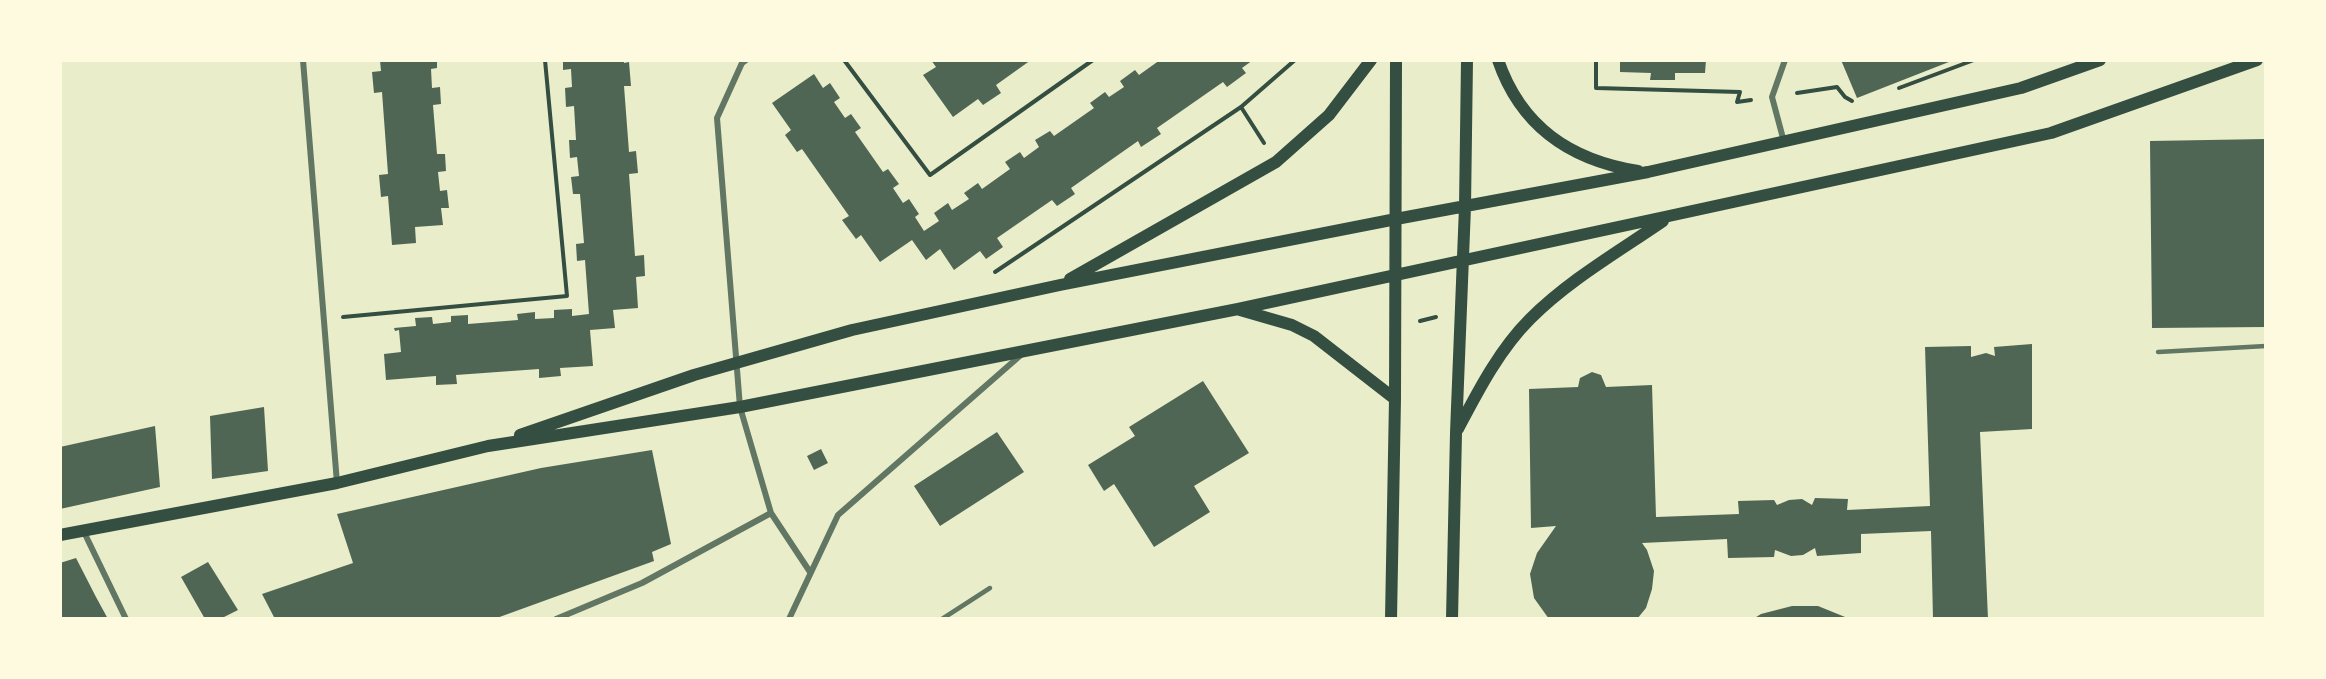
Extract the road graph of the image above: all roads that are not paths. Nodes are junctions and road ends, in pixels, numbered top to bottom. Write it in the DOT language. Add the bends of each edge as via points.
graph roads {
  1 [pos="303,60"];
  2 [pos="746,60"];
  3 [pos="1371,60"];
  4 [pos="1396,60"];
  5 [pos="1467,60"];
  6 [pos="1498,60"];
  7 [pos="1785,60"];
  8 [pos="2100,60"];
  9 [pos="2257,60"];
  10 [pos="1784,142"];
  11 [pos="1648,172"];
  12 [pos="1465,207"];
  13 [pos="1669,216"];
  14 [pos="1396,219"];
  15 [pos="1463,260"];
  16 [pos="1396,274"];
  17 [pos="1059,285"];
  18 [pos="1238,309"];
  19 [pos="2266,346"];
  20 [pos="1026,351"];
  21 [pos="2158,352"];
  22 [pos="736,363"];
  23 [pos="1395,399"];
  24 [pos="740,407"];
  25 [pos="1456,433"];
  26 [pos="488,446"];
  27 [pos="336,483"];
  28 [pos="771,513"];
  29 [pos="83,530"];
  30 [pos="60,535"];
  31 [pos="810,572"];
  32 [pos="990,588"];
  33 [pos="126,619"];
  34 [pos="556,619"];
  35 [pos="789,619"];
  36 [pos="942,619"];
  37 [pos="1391,619"];
  38 [pos="1452,619"];
  1 -- 27 [label="street"];
  2 -- 22 [label="street" via="717,118"];
  3 -- 17 [label="main road" via="1329,115 1276,162"];
  4 -- 14 [label="main road"];
  5 -- 12 [label="main road"];
  6 -- 11 [label="main road" via="1516,100 1549,136 1594,161"];
  7 -- 10 [label="street" via="1772,97"];
  8 -- 10 [label="main road" via="2021,88"];
  9 -- 13 [label="main road" via="2051,133"];
  10 -- 11 [label="main road"];
  11 -- 12 [label="main road"];
  12 -- 14 [label="main road"];
  12 -- 15 [label="main road"];
  13 -- 15 [label="main road"];
  13 -- 25 [label="main road" via="1528,320 1483,382"];
  14 -- 16 [label="main road"];
  14 -- 17 [label="main road"];
  15 -- 16 [label="main road"];
  15 -- 25 [label="main road"];
  16 -- 18 [label="main road"];
  16 -- 23 [label="main road"];
  17 -- 22 [label="main road" via="852,330"];
  18 -- 20 [label="main road"];
  18 -- 23 [label="main road" via="1292,325 1314,336"];
  19 -- 21 [label="lane"];
  20 -- 24 [label="main road"];
  20 -- 31 [label="street" via="838,515"];
  22 -- 24 [label="street"];
  22 -- 26 [label="main road"];
  23 -- 37 [label="main road"];
  24 -- 26 [label="main road"];
  24 -- 28 [label="street"];
  25 -- 38 [label="main road"];
  26 -- 27 [label="main road"];
  27 -- 29 [label="main road"];
  28 -- 31 [label="street"];
  28 -- 34 [label="street" via="642,583"];
  29 -- 30 [label="main road"];
  29 -- 33 [label="street"];
  31 -- 35 [label="street"];
  32 -- 36 [label="lane"];
}
